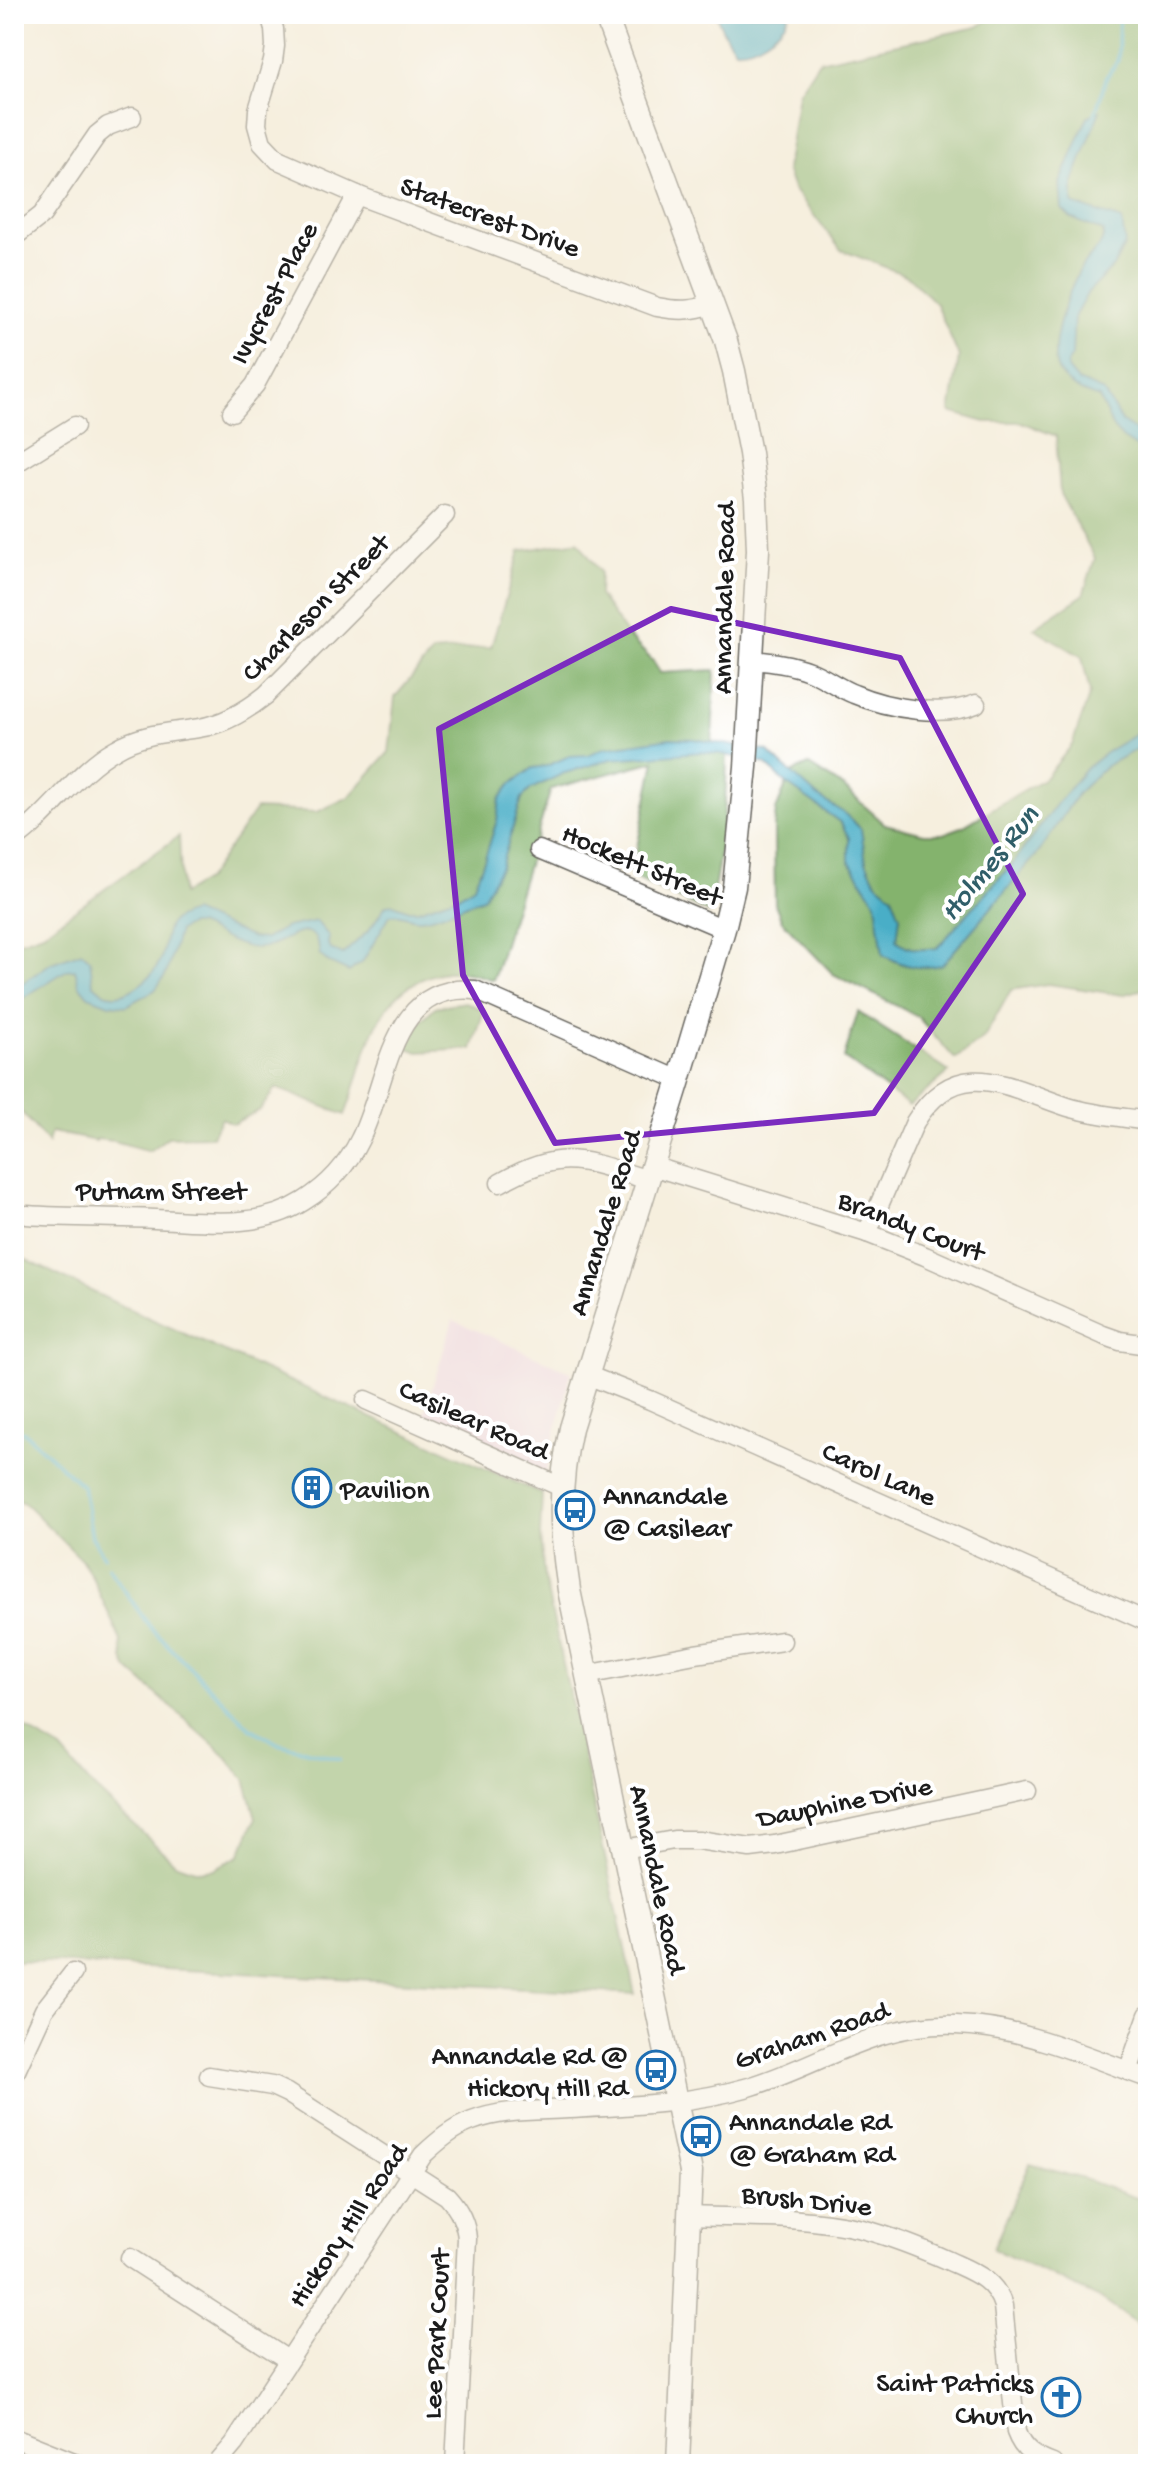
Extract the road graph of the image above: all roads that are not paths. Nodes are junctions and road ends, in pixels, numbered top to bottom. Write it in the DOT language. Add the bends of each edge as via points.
graph roads {
  1 [pos="270,14"];
  2 [pos="605,14"];
  3 [pos="132,117"];
  4 [pos="357,195"];
  5 [pos="14,237"];
  6 [pos="712,304"];
  7 [pos="232,412"];
  8 [pos="75,426"];
  9 [pos="14,464"];
  10 [pos="445,515"];
  11 [pos="753,660"];
  12 [pos="976,704"];
  13 [pos="14,840"];
  14 [pos="539,850"];
  15 [pos="724,929"];
  16 [pos="679,1080"];
  17 [pos="1148,1121"];
  18 [pos="650,1173"];
  19 [pos="500,1183"];
  20 [pos="27,1215"];
  21 [pos="867,1233"];
  22 [pos="1148,1345"];
  23 [pos="587,1375"];
  24 [pos="366,1400"];
  25 [pos="561,1487"];
  26 [pos="1148,1622"];
  27 [pos="782,1641"];
  28 [pos="586,1675"];
  29 [pos="1027,1791"];
  30 [pos="624,1849"];
  31 [pos="73,1973"];
  32 [pos="1148,2015"];
  33 [pos="1128,2071"];
  34 [pos="14,2075"];
  35 [pos="209,2076"];
  36 [pos="1148,2078"];
  37 [pos="678,2101"];
  38 [pos="411,2172"];
  39 [pos="689,2216"];
  40 [pos="130,2258"];
  41 [pos="288,2360"];
  42 [pos="14,2438"];
  43 [pos="79,2464"];
  44 [pos="217,2464"];
  45 [pos="455,2464"];
  46 [pos="678,2464"];
  47 [pos="1053,2464"];
  1 -- 4 [label="street, Statecrest Drive" via="275,46 258,110 262,143 278,160"];
  2 -- 6 [label="main road, Annandale Road"];
  3 -- 5 [label="street" via="97,135 42,215"];
  4 -- 6 [label="street, Statecrest Drive" via="657,307 695,310"];
  4 -- 7 [label="street, Ivycrest Place" via="255,385"];
  6 -- 11 [label="main road, Annandale Road" via="734,371 756,499"];
  8 -- 9 [label="street"];
  10 -- 13 [label="street, Charleson Street" via="251,707 210,726 150,735 114,749"];
  11 -- 12 [label="street" via="808,670 850,693 883,703 936,712"];
  11 -- 15 [label="main road, Annandale Road" via="734,887"];
  14 -- 15 [label="street, Hockett Street"];
  15 -- 16 [label="main road, Annandale Road"];
  16 -- 18 [label="main road, Annandale Road"];
  16 -- 20 [label="street, Putnam Street" via="475,990 458,989 418,1005 401,1028 360,1140 340,1172 303,1202 275,1215 238,1222"];
  17 -- 21 [label="street" via="1069,1107 993,1081 954,1086 934,1098 915,1122"];
  18 -- 19 [label="street, Brandy Court" via="560,1159"];
  18 -- 21 [label="street, Brandy Court"];
  18 -- 23 [label="main road, Annandale Road"];
  21 -- 22 [label="street, Brandy Court" via="1103,1335"];
  23 -- 25 [label="main road, Annandale Road"];
  23 -- 26 [label="street, Carol Lane"];
  24 -- 25 [label="street, Casilear Road"];
  25 -- 28 [label="main road, Annandale Road" via="562,1549"];
  27 -- 28 [label="street"];
  28 -- 30 [label="main road, Annandale Road"];
  29 -- 30 [label="street, Dauphine Drive" via="775,1845 731,1847 674,1840"];
  30 -- 37 [label="main road, Annandale Road"];
  31 -- 34 [label="street" via="44,2010"];
  32 -- 33 [label="street"];
  33 -- 36 [label="street, Graham Road"];
  33 -- 37 [label="street, Graham Road" via="1017,2032 926,2026 872,2037 749,2087"];
  35 -- 38 [label="street, Lee Park Court" via="287,2093"];
  37 -- 38 [label="street, Hickory Hill Road" via="493,2115 438,2141"];
  37 -- 39 [label="main road, Annandale Road" via="691,2172"];
  38 -- 41 [label="street, Hickory Hill Road"];
  38 -- 45 [label="street, Lee Park Court" via="447,2196 466,2233"];
  39 -- 46 [label="main road, Annandale Road"];
  39 -- 47 [label="street, Brush Drive" via="858,2228 982,2276 1003,2306 1020,2443 1036,2458"];
  40 -- 41 [label="street"];
  41 -- 44 [label="street, Hickory Hill Road"];
  42 -- 43 [label="street"];
}
